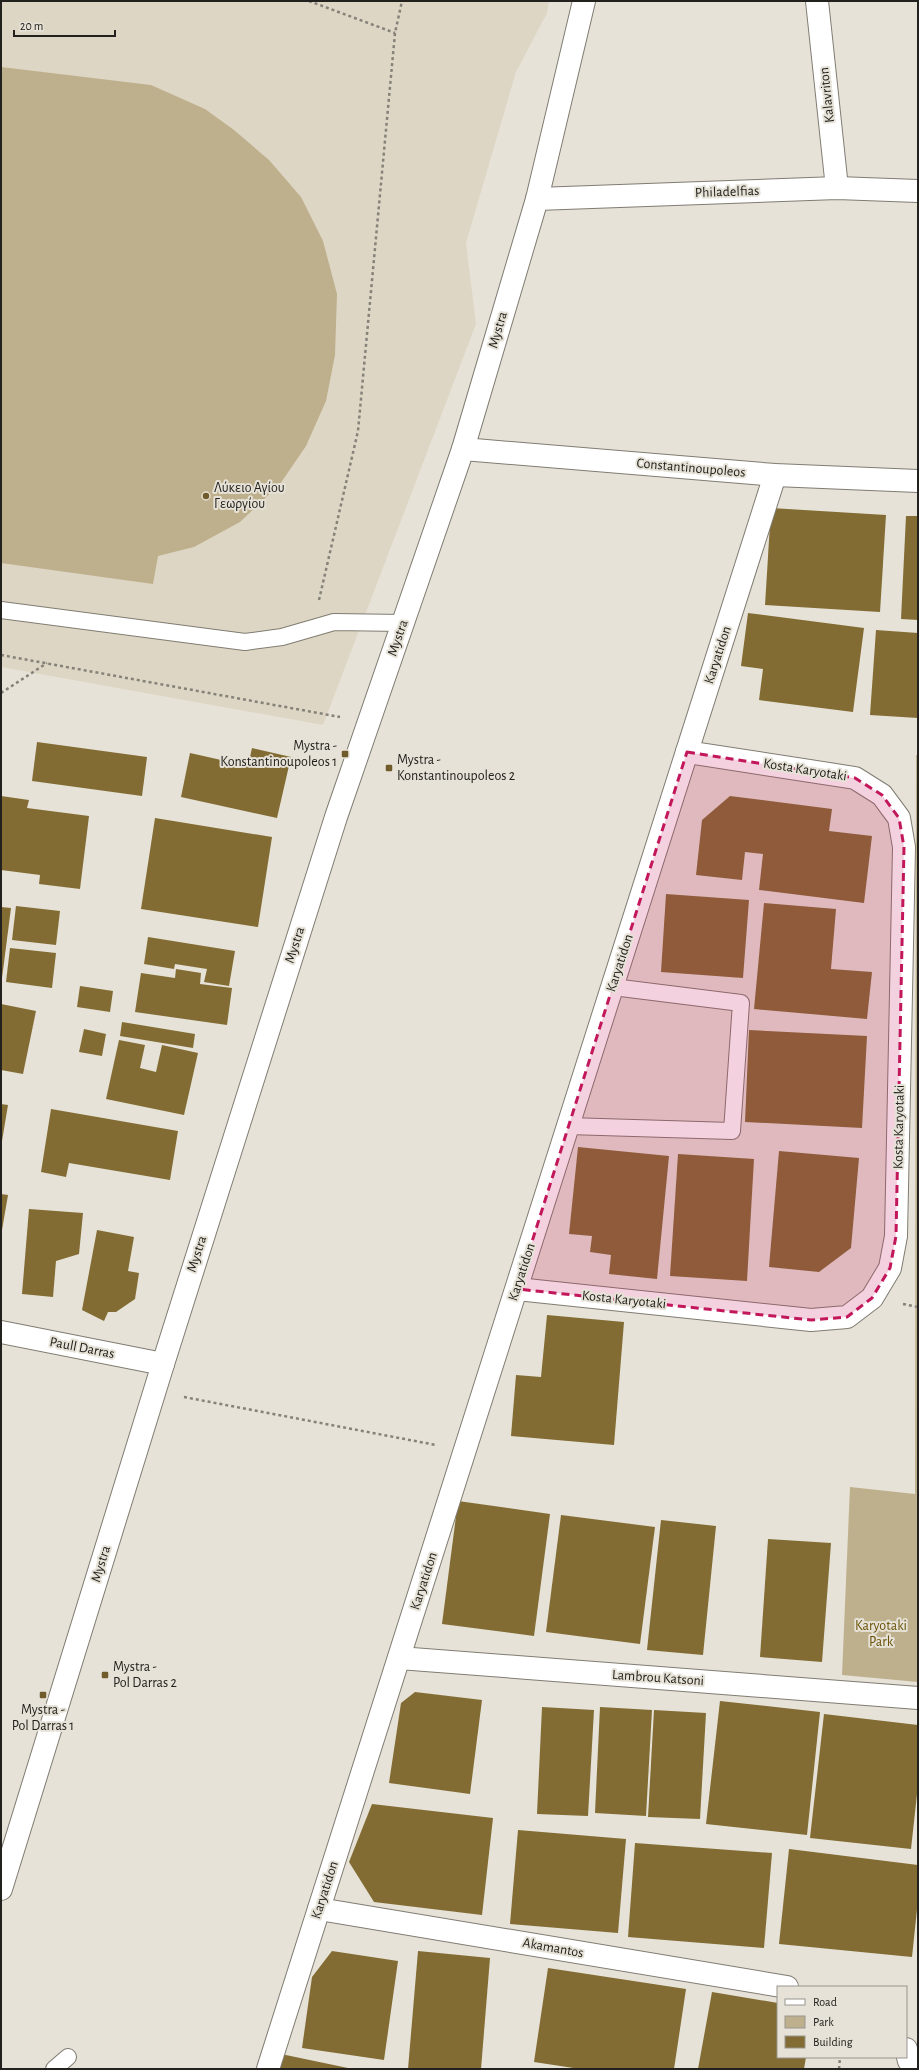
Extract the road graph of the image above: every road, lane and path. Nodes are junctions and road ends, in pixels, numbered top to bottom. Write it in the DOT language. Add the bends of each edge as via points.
graph roads {
  1 [pos="309,1"];
  2 [pos="402,1"];
  3 [pos="584,1"];
  4 [pos="817,1"];
  5 [pos="395,32"];
  6 [pos="837,188"];
  7 [pos="918,191"];
  8 [pos="537,198"];
  9 [pos="464,450"];
  10 [pos="775,475"];
  11 [pos="918,481"];
  12 [pos="1,610"];
  13 [pos="403,623"];
  14 [pos="313,628"];
  15 [pos="1,655"];
  16 [pos="47,663"];
  17 [pos="1,693"];
  18 [pos="348,718"];
  19 [pos="687,752"];
  20 [pos="613,987"];
  21 [pos="568,1126"];
  22 [pos="517,1289"];
  23 [pos="1,1332"];
  24 [pos="162,1364"];
  25 [pos="154,1392"];
  26 [pos="465,1450"];
  27 [pos="399,1658"];
  28 [pos="918,1698"];
  29 [pos="1,1889"];
  30 [pos="319,1909"];
  31 [pos="780,1986"];
  32 [pos="68,2057"];
  33 [pos="840,2058"];
  34 [pos="54,2069"];
  35 [pos="268,2069"];
  36 [pos="839,2069"];
  1 -- 5 [label="path"];
  2 -- 5 [label="path"];
  3 -- 8 [label="street, Mystra"];
  4 -- 6 [label="street, Kalavriton"];
  5 -- 14 [label="path" via="358,431"];
  6 -- 7 [label="street, Philadelfias"];
  6 -- 8 [label="street, Philadelfias"];
  8 -- 9 [label="street, Mystra"];
  9 -- 10 [label="street, Constantinoupoleos"];
  9 -- 13 [label="street, Mystra"];
  10 -- 11 [label="street, Constantinoupoleos"];
  10 -- 19 [label="street, Karyatidon"];
  12 -- 14 [label="lane" via="245,642 282,637"];
  13 -- 14 [label="lane" via="334,622"];
  13 -- 24 [label="street, Mystra" via="336,817"];
  15 -- 16 [label="path"];
  16 -- 17 [label="path"];
  16 -- 18 [label="path"];
  19 -- 20 [label="street, Karyatidon"];
  19 -- 22 [label="street, Kosta Karyotaki" via="855,778 882,795 899,818 904,847 896,1236 890,1268 872,1298 847,1317 811,1320"];
  20 -- 21 [label="street, Karyatidon"];
  20 -- 21 [label="lane" via="741,1002 732,1131"];
  21 -- 22 [label="street, Karyatidon"];
  22 -- 26 [label="street, Karyatidon"];
  23 -- 24 [label="street, Paull Darras"];
  24 -- 25 [label="street, Mystra"];
  25 -- 26 [label="path"];
  25 -- 29 [label="street, Mystra"];
  26 -- 27 [label="street, Karyatidon"];
  27 -- 28 [label="street, Lambrou Katsoni"];
  27 -- 30 [label="street, Karyatidon"];
  30 -- 31 [label="street, Akamantos"];
  30 -- 35 [label="street, Karyatidon"];
  32 -- 34 [label="lane"];
  33 -- 36 [label="path"];
}
